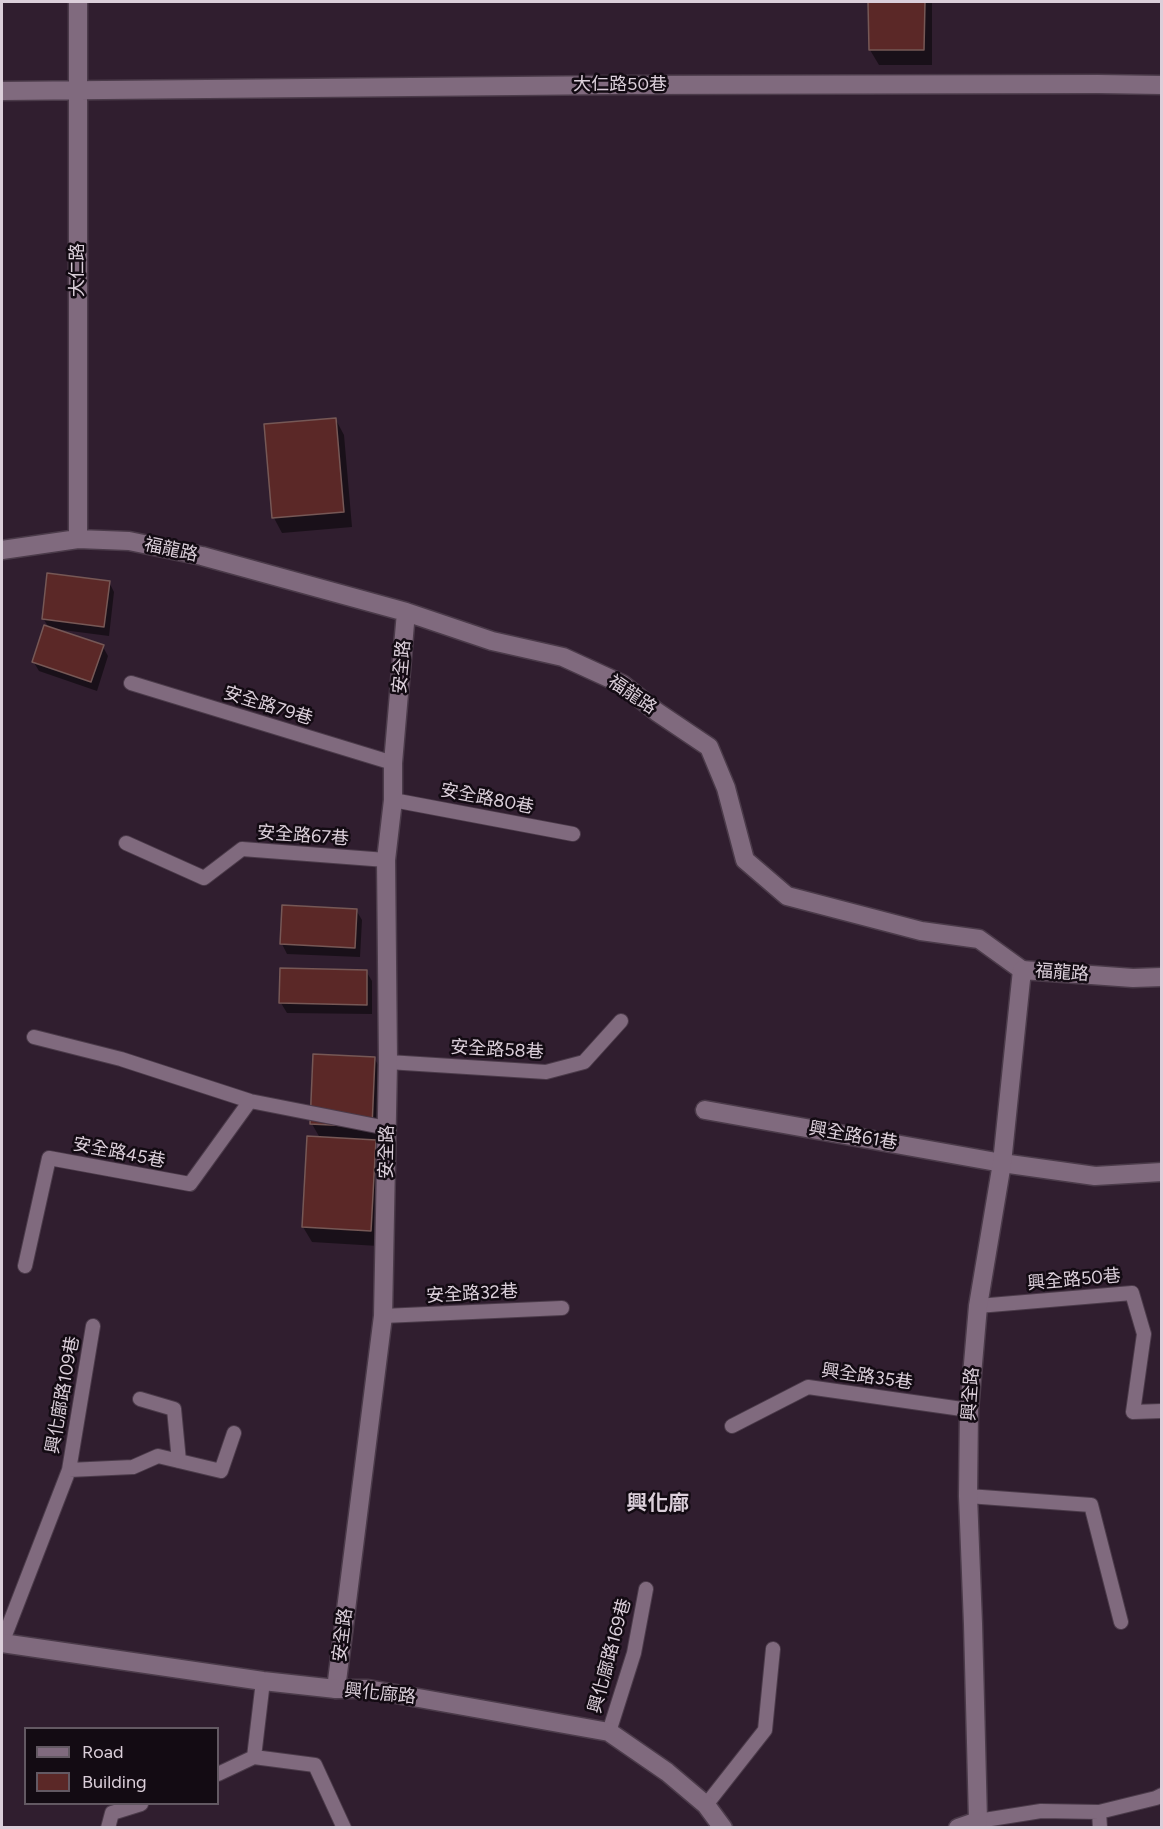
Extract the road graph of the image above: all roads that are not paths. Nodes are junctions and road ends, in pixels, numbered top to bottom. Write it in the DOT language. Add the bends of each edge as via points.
graph roads {
  1 [pos="78,2"];
  2 [pos="1161,85"];
  3 [pos="2,91"];
  4 [pos="78,91"];
  5 [pos="78,539"];
  6 [pos="2,550"];
  7 [pos="406,612"];
  8 [pos="131,683"];
  9 [pos="393,763"];
  10 [pos="393,800"];
  11 [pos="573,834"];
  12 [pos="126,843"];
  13 [pos="386,860"];
  14 [pos="1022,970"];
  15 [pos="1161,977"];
  16 [pos="621,1021"];
  17 [pos="34,1037"];
  18 [pos="388,1062"];
  19 [pos="250,1101"];
  20 [pos="705,1110"];
  21 [pos="387,1128"];
  22 [pos="1002,1163"];
  23 [pos="1161,1172"];
  24 [pos="25,1266"];
  25 [pos="978,1306"];
  26 [pos="562,1308"];
  27 [pos="383,1316"];
  28 [pos="93,1326"];
  29 [pos="141,1400"];
  30 [pos="969,1410"];
  31 [pos="1161,1411"];
  32 [pos="732,1426"];
  33 [pos="234,1433"];
  34 [pos="179,1461"];
  35 [pos="69,1470"];
  36 [pos="968,1496"];
  37 [pos="646,1590"];
  38 [pos="1121,1622"];
  39 [pos="2,1643"];
  40 [pos="773,1649"];
  41 [pos="263,1681"];
  42 [pos="336,1689"];
  43 [pos="609,1732"];
  44 [pos="254,1757"];
  45 [pos="219,1774"];
  46 [pos="1161,1795"];
  47 [pos="135,1805"];
  48 [pos="706,1805"];
  49 [pos="1099,1812"];
  50 [pos="978,1821"];
  51 [pos="108,1827"];
  52 [pos="344,1827"];
  53 [pos="723,1827"];
  54 [pos="958,1827"];
  55 [pos="1100,1827"];
  1 -- 4 [label="street, 大仁路"];
  2 -- 4 [label="street, 大仁路50巷"];
  3 -- 4 [label="street, 大仁路50巷"];
  4 -- 5 [label="street, 大仁路"];
  5 -- 6 [label="street, 福龍路"];
  5 -- 7 [label="street, 福龍路" via="129,541 202,556"];
  7 -- 9 [label="street, 安全路"];
  7 -- 14 [label="street, 福龍路" via="492,641 563,657 622,684 709,747 726,788 745,860 787,896 921,932 979,939"];
  8 -- 9 [label="lane, 安全路79巷"];
  9 -- 10 [label="street, 安全路"];
  10 -- 11 [label="lane, 安全路80巷"];
  10 -- 13 [label="street, 安全路"];
  12 -- 13 [label="lane, 安全路67巷" via="204,878 242,849"];
  13 -- 18 [label="street, 安全路"];
  14 -- 15 [label="street, 福龍路"];
  14 -- 22 [label="street, 興全路"];
  16 -- 18 [label="lane, 安全路58巷" via="584,1062 546,1072"];
  17 -- 19 [label="lane" via="121,1059"];
  18 -- 21 [label="street, 安全路"];
  19 -- 21 [label="lane"];
  19 -- 24 [label="lane, 安全路45巷" via="190,1184 49,1158"];
  20 -- 22 [label="street, 興全路61巷"];
  21 -- 27 [label="street, 安全路"];
  22 -- 23 [label="street, 興全路61巷" via="1095,1176"];
  22 -- 25 [label="street, 興全路"];
  25 -- 30 [label="street, 興全路"];
  25 -- 31 [label="lane, 興全路50巷" via="1132,1293 1144,1334 1134,1412"];
  26 -- 27 [label="lane, 安全路32巷"];
  27 -- 42 [label="street, 安全路"];
  28 -- 35 [label="lane, 興化廍路109巷"];
  29 -- 34 [label="lane" via="174,1409"];
  30 -- 32 [label="lane, 興全路35巷" via="808,1387"];
  30 -- 36 [label="street, 興全路"];
  33 -- 34 [label="lane, 興化廍路109巷" via="221,1471"];
  34 -- 35 [label="lane, 興化廍路109巷" via="158,1456 133,1467"];
  35 -- 39 [label="lane, 興化廍路109巷"];
  36 -- 38 [label="lane" via="1091,1505"];
  36 -- 50 [label="street, 興全路"];
  37 -- 43 [label="lane, 興化廍路169巷" via="634,1653"];
  39 -- 41 [label="street, 興化廍路"];
  40 -- 48 [label="lane" via="765,1730"];
  41 -- 42 [label="street, 興化廍路"];
  41 -- 44 [label="lane"];
  42 -- 43 [label="street, 興化廍路" via="368,1689"];
  43 -- 48 [label="street, 興化廍路"];
  44 -- 45 [label="lane"];
  44 -- 52 [label="lane" via="315,1765"];
  46 -- 49 [label="lane"];
  47 -- 51 [label="lane" via="112,1813"];
  48 -- 53 [label="street, 興化廍路"];
  49 -- 50 [label="lane" via="1041,1811"];
  49 -- 55 [label="lane"];
  50 -- 54 [label="street"];
}
